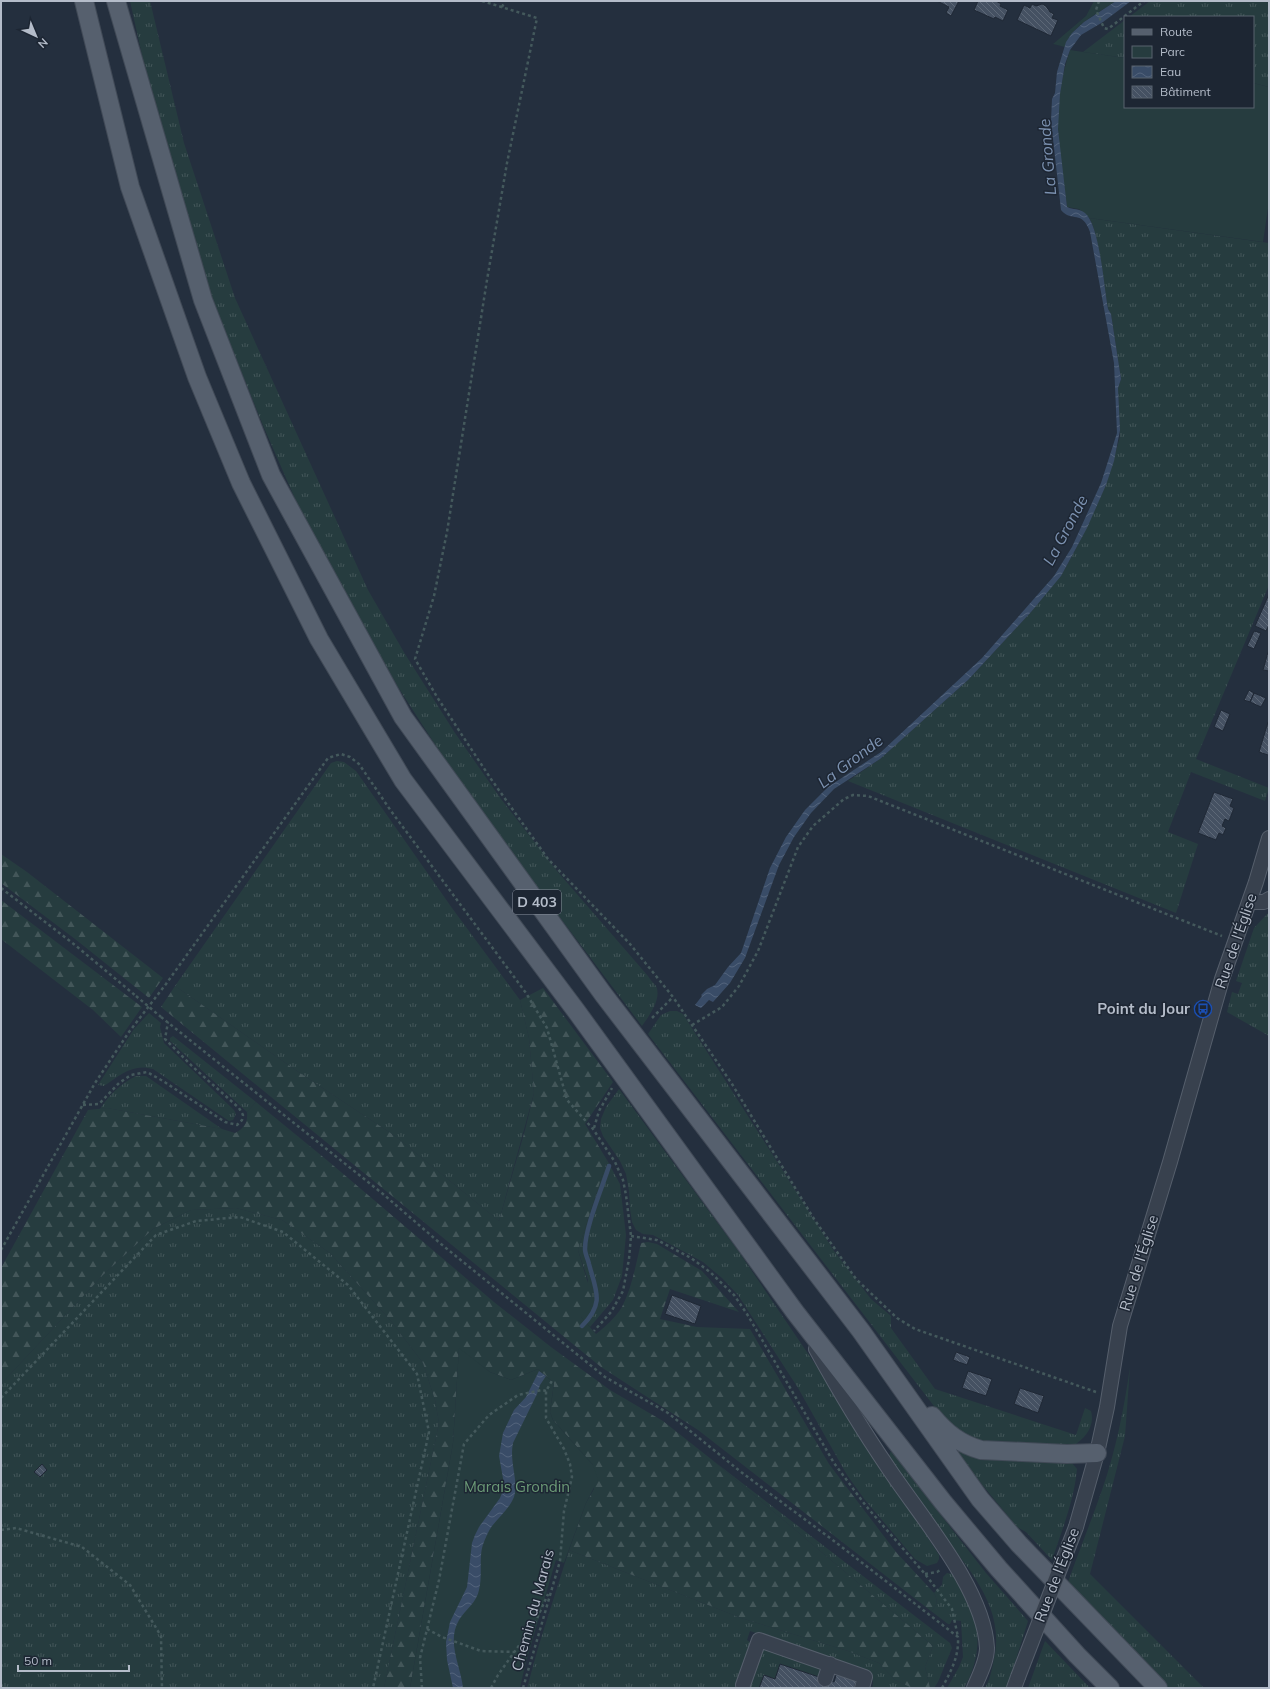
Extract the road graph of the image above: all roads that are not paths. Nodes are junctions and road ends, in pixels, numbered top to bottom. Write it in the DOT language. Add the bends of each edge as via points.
graph roads {
  1 [pos="84,1"];
  2 [pos="116,1"];
  3 [pos="1269,838"];
  4 [pos="1269,898"];
  5 [pos="1249,902"];
  6 [pos="795,1312"];
  7 [pos="861,1331"];
  8 [pos="1097,1453"];
  9 [pos="830,1664"];
  10 [pos="826,1679"];
  11 [pos="1016,1682"];
  12 [pos="743,1685"];
  13 [pos="862,1688"];
  14 [pos="974,1688"];
  15 [pos="1110,1688"];
  16 [pos="1158,1688"];
  1 -- 6 [label="main road, D 403" via="130,187 197,377 241,483 319,639 403,780 577,1012"];
  2 -- 7 [label="main road, D 403" via="203,300 271,474 403,717 603,994"];
  3 -- 5 [label="street, Rue de l'Église"];
  4 -- 5 [label="street" via="1264,902"];
  5 -- 8 [label="street, Rue de l'Église" via="1222,979 1120,1326"];
  6 -- 14 [label="street" via="856,1420 953,1561 973,1595 983,1624 987,1649"];
  6 -- 15 [label="main road, D 403" via="1000,1569"];
  7 -- 8 [label="main road" via="944,1431 969,1447 1001,1452"];
  7 -- 16 [label="main road, D 403" via="980,1499 1097,1627"];
  8 -- 11 [label="street, Rue de l'Église, bridge" via="1076,1527"];
  9 -- 10 [label="street"];
  9 -- 12 [label="street" via="759,1640"];
  9 -- 13 [label="street" via="866,1677"];
}
